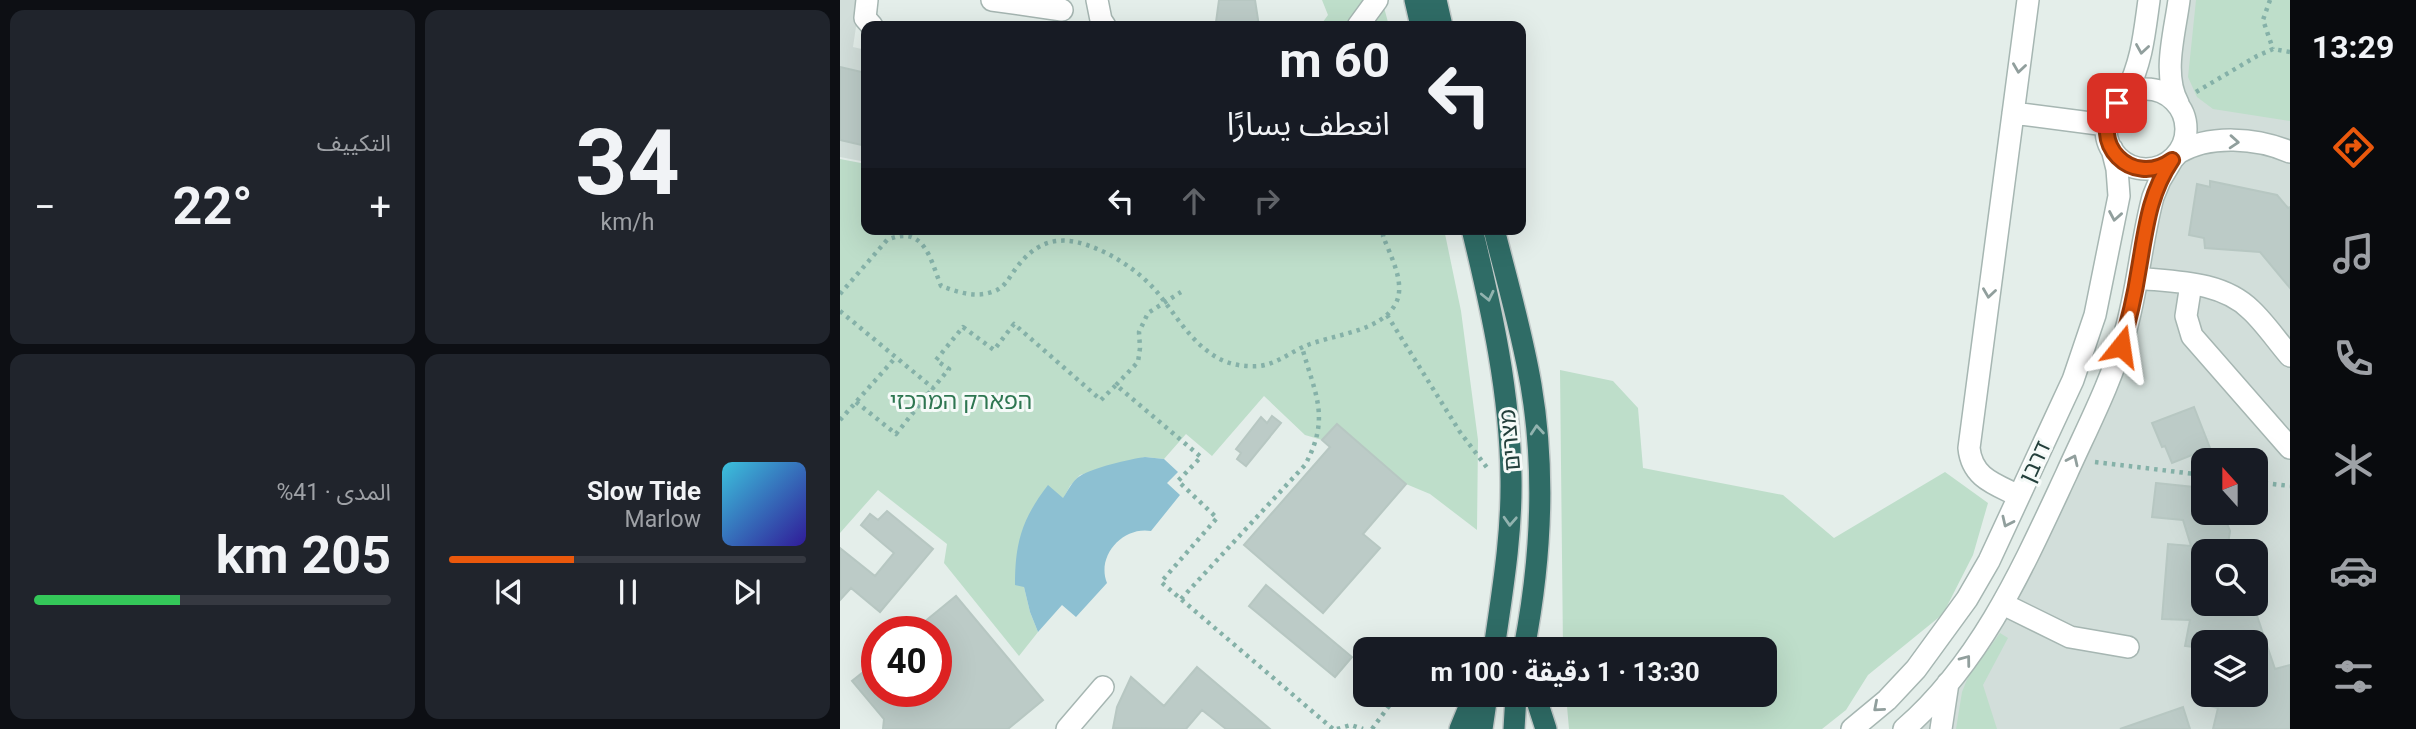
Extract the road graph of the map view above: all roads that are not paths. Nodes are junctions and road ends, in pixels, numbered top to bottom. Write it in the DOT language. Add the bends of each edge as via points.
graph roads {
  1 [pos="867,0"];
  2 [pos="992,0"];
  3 [pos="1097,0"];
  4 [pos="1377,0"];
  5 [pos="1415,0"];
  6 [pos="1436,0"];
  7 [pos="2028,0"];
  8 [pos="2149,0"];
  9 [pos="2179,0"];
  10 [pos="1050,15"];
  11 [pos="868,21"];
  12 [pos="1102,21"];
  13 [pos="1362,21"];
  14 [pos="1420,21"];
  15 [pos="1441,21"];
  16 [pos="2126,94"];
  17 [pos="2178,103"];
  18 [pos="2013,113"];
  19 [pos="2106,125"];
  20 [pos="2112,149"];
  21 [pos="2290,152"];
  22 [pos="2175,157"];
  23 [pos="1473,235"];
  24 [pos="1495,235"];
  25 [pos="2137,278"];
  26 [pos="2191,284"];
  27 [pos="2290,356"];
  28 [pos="2290,447"];
  29 [pos="2019,496"];
  30 [pos="1501,600"];
  31 [pos="2003,604"];
  32 [pos="1491,637"];
  33 [pos="1496,637"];
  34 [pos="1529,637"];
  35 [pos="2128,647"];
  36 [pos="1948,683"];
  37 [pos="1103,687"];
  38 [pos="1469,707"];
  39 [pos="1485,707"];
  40 [pos="1515,707"];
  41 [pos="1539,707"];
  42 [pos="1067,729"];
  43 [pos="1460,729"];
  44 [pos="1482,729"];
  45 [pos="1514,729"];
  46 [pos="1546,729"];
  47 [pos="1852,729"];
  48 [pos="1904,729"];
  49 [pos="1941,729"];
  1 -- 11 [label="street"];
  2 -- 10 [label="street"];
  3 -- 12 [label="street"];
  4 -- 13 [label="street"];
  5 -- 14 [label="highway"];
  6 -- 15 [label="highway"];
  7 -- 18 [label="street, one-way"];
  8 -- 16 [label="street, one-way" via="2142,54"];
  9 -- 17 [label="street" via="2171,73"];
  16 -- 17 [label="street" via="2151,89"];
  16 -- 19 [label="street" via="2113,107"];
  17 -- 22 [label="street" via="2187,131"];
  18 -- 19 [label="street"];
  18 -- 29 [label="street, one-way" via="1969,448 1978,474"];
  19 -- 20 [label="street"];
  20 -- 22 [label="street" via="2125,163 2143,169"];
  20 -- 29 [label="street, דרבן, one-way" via="2119,196 2095,315 2073,380"];
  22 -- 21 [label="street, one-way" via="2213,141 2264,144"];
  22 -- 25 [label="street, דרבן" via="2153,197"];
  23 -- 30 [label="highway, מצרים, one-way" via="1492,313 1510,438 1509,534"];
  34 -- 24 [label="highway, מצרים, one-way" via="1541,491 1536,421"];
  25 -- 26 [label="street"];
  31 -- 25 [label="street, דרבן, one-way" via="2113,370"];
  26 -- 27 [label="street" via="2220,291 2245,304"];
  26 -- 28 [label="street" via="2186,316 2192,336"];
  29 -- 47 [label="street, דרבן, one-way" via="1984,570 1943,635 1887,700"];
  30 -- 32 [label="highway"];
  30 -- 33 [label="highway, מצרים"];
  31 -- 35 [label="street" via="2070,636"];
  36 -- 31 [label="street, דרבן, one-way"];
  36 -- 48 [label="street, דרבן"];
  36 -- 49 [label="street"];
  37 -- 42 [label="street"];
  38 -- 43 [label="highway"];
  39 -- 44 [label="highway"];
  40 -- 45 [label="highway"];
  41 -- 46 [label="highway"];
}
